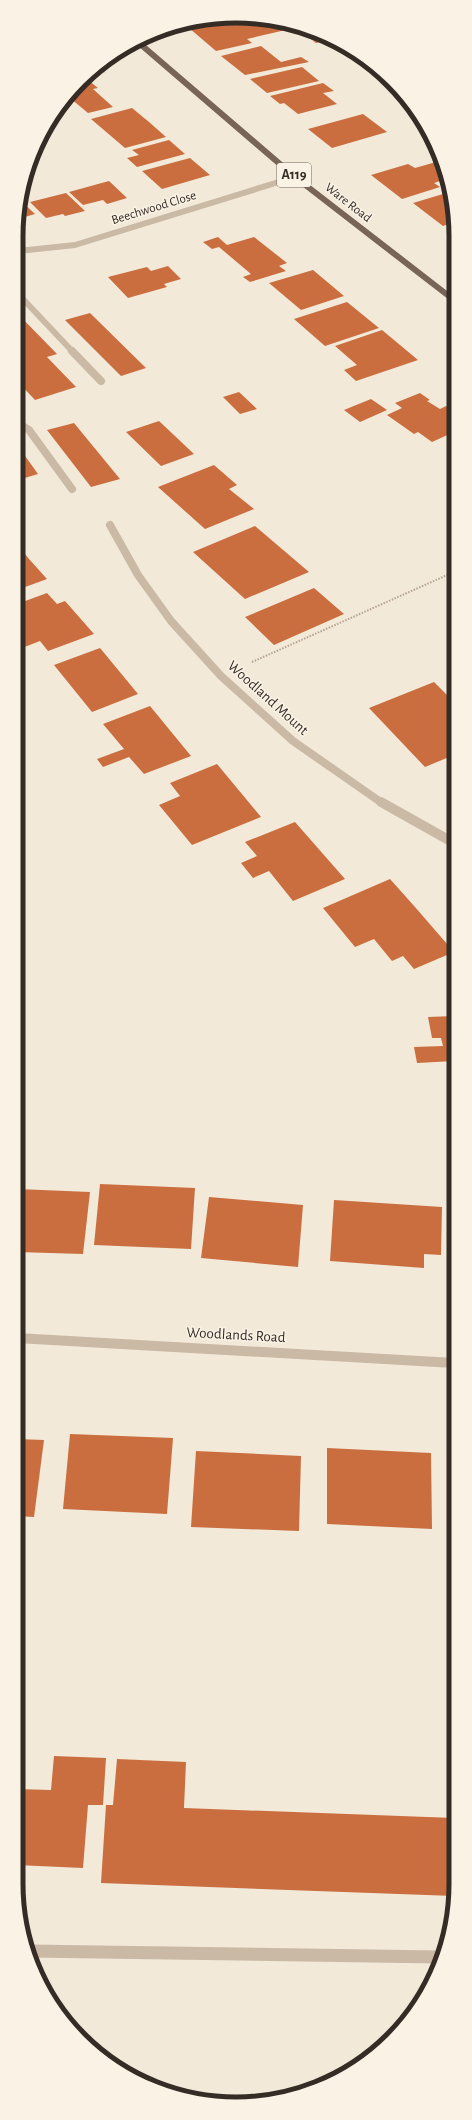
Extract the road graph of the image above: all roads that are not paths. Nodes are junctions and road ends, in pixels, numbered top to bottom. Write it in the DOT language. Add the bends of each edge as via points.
graph roads {
  1 [pos="142,45"];
  2 [pos="295,177"];
  3 [pos="23,252"];
  4 [pos="449,296"];
  5 [pos="23,298"];
  6 [pos="101,381"];
  7 [pos="23,426"];
  8 [pos="72,489"];
  9 [pos="110,525"];
  10 [pos="449,840"];
  11 [pos="23,1338"];
  12 [pos="449,1363"];
  13 [pos="34,1951"];
  14 [pos="436,1957"];
  1 -- 2 [label="main road, Ware Road / A119"];
  2 -- 3 [label="street, Beechwood Close" via="75,245"];
  2 -- 4 [label="main road, Ware Road / A119"];
  5 -- 6 [label="street"];
  7 -- 8 [label="street" via="29,430"];
  9 -- 10 [label="street, Woodland Mount" via="138,575 171,621 221,676 293,741 371,796"];
  11 -- 12 [label="street, Woodlands Road"];
  13 -- 14 [label="street"];
}
